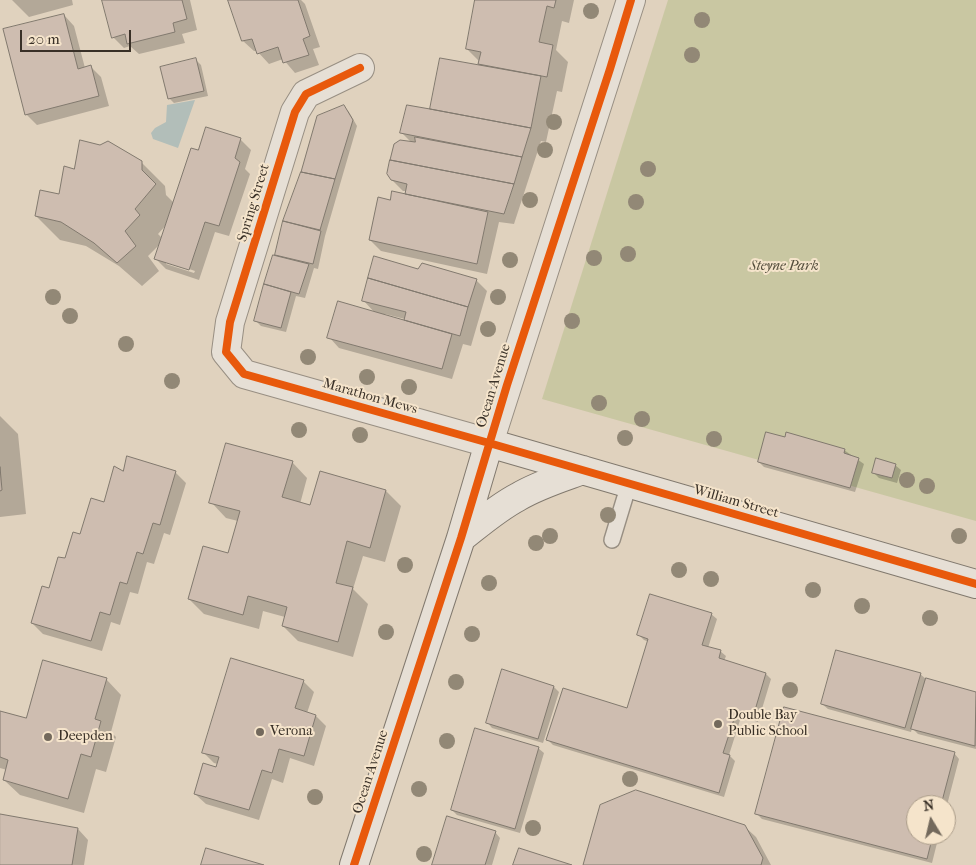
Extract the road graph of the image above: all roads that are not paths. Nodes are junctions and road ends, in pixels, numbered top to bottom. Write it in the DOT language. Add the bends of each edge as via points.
graph roads {
  1 [pos="631,0"];
  2 [pos="360,68"];
  3 [pos="244,374"];
  4 [pos="489,443"];
  5 [pos="583,470"];
  6 [pos="629,484"];
  7 [pos="461,538"];
  8 [pos="612,540"];
  9 [pos="976,584"];
  10 [pos="354,865"];
  1 -- 4 [label="street, Ocean Avenue"];
  2 -- 3 [label="street, Spring Street" via="306,94 295,112 230,322 226,352"];
  3 -- 4 [label="street, Marathon Mews"];
  4 -- 5 [label="street, William Street"];
  4 -- 7 [label="street, Ocean Avenue"];
  5 -- 6 [label="street, William Street"];
  5 -- 7 [label="street" via="518,497"];
  6 -- 8 [label="lane"];
  6 -- 9 [label="street, William Street"];
  7 -- 10 [label="street, Ocean Avenue"];
}
